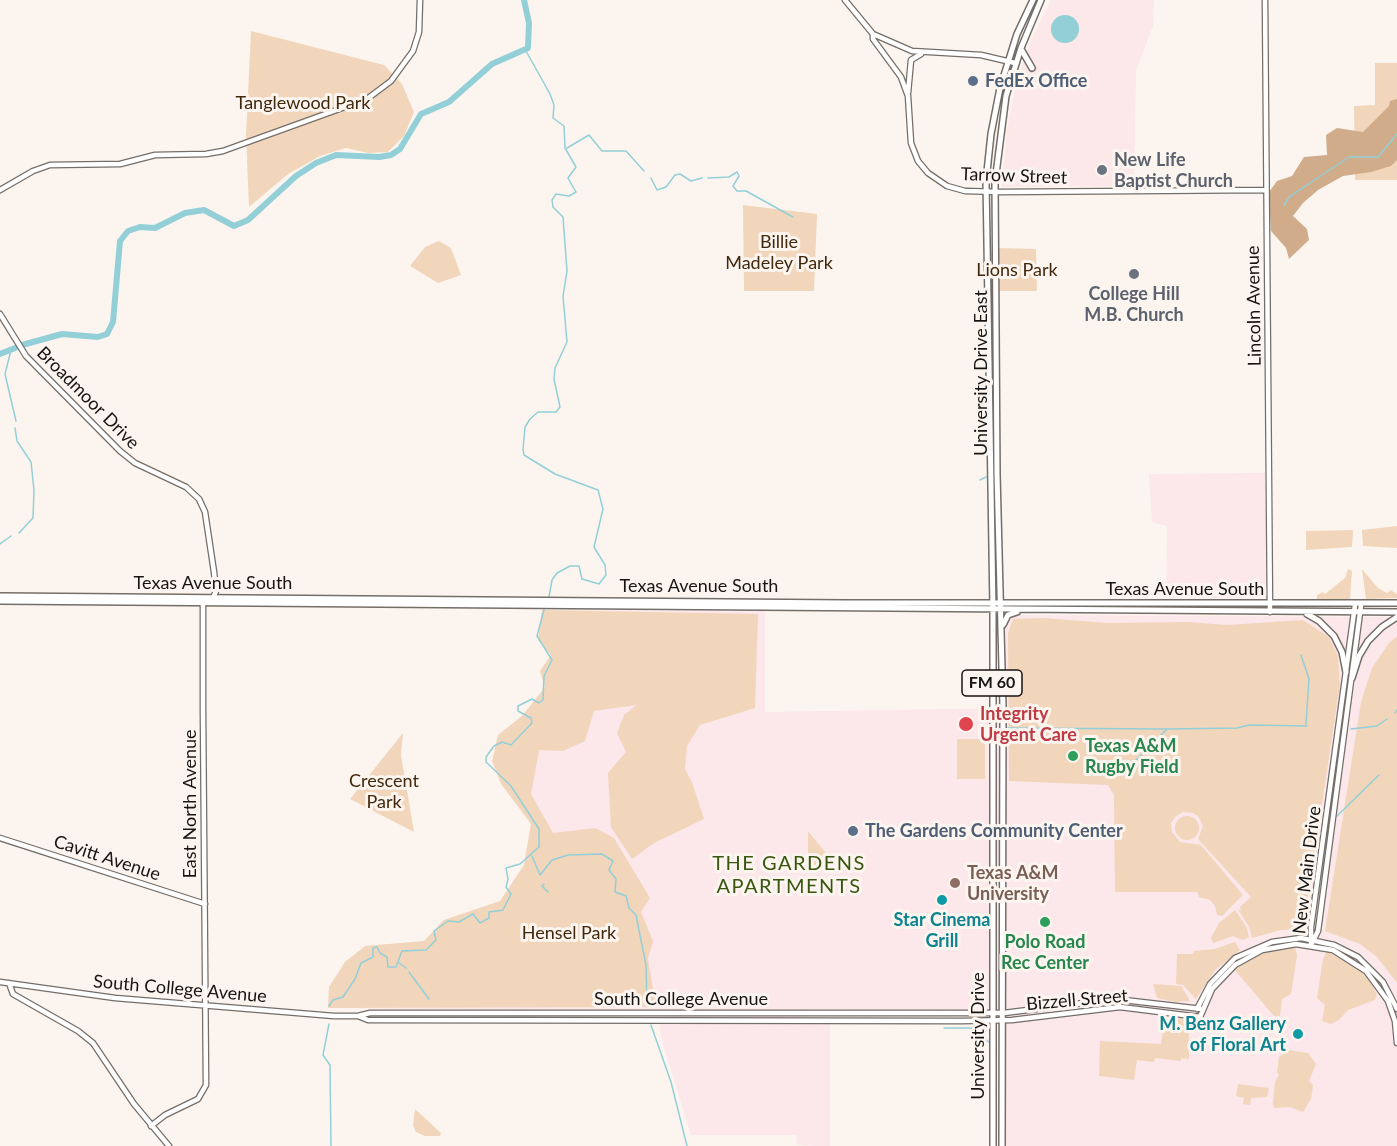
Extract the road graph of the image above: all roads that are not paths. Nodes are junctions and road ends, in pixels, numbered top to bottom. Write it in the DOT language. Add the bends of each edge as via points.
graph roads {
  1 [pos="420,0"];
  2 [pos="845,0"];
  3 [pos="1033,0"];
  4 [pos="1041,0"];
  5 [pos="1265,0"];
  6 [pos="873,34"];
  7 [pos="890,43"];
  8 [pos="878,47"];
  9 [pos="1021,48"];
  10 [pos="924,53"];
  11 [pos="1008,61"];
  12 [pos="1016,63"];
  13 [pos="1032,68"];
  14 [pos="908,96"];
  15 [pos="0,190"];
  16 [pos="1266,190"];
  17 [pos="986,191"];
  18 [pos="995,192"];
  19 [pos="987,261"];
  20 [pos="995,276"];
  21 [pos="0,314"];
  22 [pos="988,315"];
  23 [pos="996,334"];
  24 [pos="988,348"];
  25 [pos="996,363"];
  26 [pos="0,596"];
  27 [pos="102,597"];
  28 [pos="215,597"];
  29 [pos="372,599"];
  30 [pos="495,600"];
  31 [pos="544,600"];
  32 [pos="992,601"];
  33 [pos="0,602"];
  34 [pos="60,602"];
  35 [pos="799,602"];
  36 [pos="1002,602"];
  37 [pos="203,603"];
  38 [pos="1170,603"];
  39 [pos="1397,603"];
  40 [pos="335,604"];
  41 [pos="1270,604"];
  42 [pos="453,605"];
  43 [pos="1358,605"];
  44 [pos="503,606"];
  45 [pos="762,608"];
  46 [pos="993,609"];
  47 [pos="1002,610"];
  48 [pos="1023,610"];
  49 [pos="1170,612"];
  50 [pos="1397,612"];
  51 [pos="1270,613"];
  52 [pos="1305,613"];
  53 [pos="1357,613"];
  54 [pos="1397,617"];
  55 [pos="1002,632"];
  56 [pos="1346,672"];
  57 [pos="1352,678"];
  58 [pos="1333,767"];
  59 [pos="1340,768"];
  60 [pos="0,838"];
  61 [pos="1322,852"];
  62 [pos="1328,853"];
  63 [pos="205,904"];
  64 [pos="1311,927"];
  65 [pos="1318,931"];
  66 [pos="1301,938"];
  67 [pos="1312,941"];
  68 [pos="1323,942"];
  69 [pos="1247,954"];
  70 [pos="0,982"];
  71 [pos="9,983"];
  72 [pos="1388,996"];
  73 [pos="206,1004"];
  74 [pos="1169,1005"];
  75 [pos="1199,1009"];
  76 [pos="1397,1009"];
  77 [pos="526,1012"];
  78 [pos="701,1012"];
  79 [pos="889,1012"];
  80 [pos="993,1013"];
  81 [pos="1004,1013"];
  82 [pos="1168,1013"];
  83 [pos="358,1016"];
  84 [pos="1004,1020"];
  85 [pos="526,1021"];
  86 [pos="701,1021"];
  87 [pos="889,1021"];
  88 [pos="993,1021"];
  89 [pos="1397,1043"];
  90 [pos="151,1126"];
  91 [pos="169,1146"];
  92 [pos="993,1146"];
  93 [pos="1002,1146"];
  1 -- 15 [label="street" via="419,32 413,51 391,81 367,99 223,151 155,155 120,164 50,165"];
  2 -- 6 [label="street, Tarrow Street"];
  3 -- 11 [label="main road, University Drive East / FM 60"];
  4 -- 9 [label="main road, University Drive East / FM 60"];
  5 -- 16 [label="street, Lincoln Avenue"];
  6 -- 7 [label="street"];
  6 -- 8 [label="street, Tarrow Street"];
  7 -- 8 [label="street"];
  7 -- 10 [label="street"];
  8 -- 14 [label="street, Tarrow Street" via="897,71"];
  9 -- 12 [label="main road, University Drive East / FM 60"];
  9 -- 13 [label="main road"];
  10 -- 11 [label="street" via="981,55"];
  10 -- 14 [label="street" via="911,60"];
  11 -- 12 [label="street"];
  11 -- 17 [label="main road, University Drive East / FM 60" via="994,114"];
  12 -- 18 [label="main road, University Drive East / FM 60" via="1002,114"];
  14 -- 17 [label="street, Tarrow Street" via="911,143 921,166 947,186"];
  16 -- 18 [label="street, Tarrow Street"];
  16 -- 41 [label="street, Lincoln Avenue"];
  17 -- 18 [label="street, Tarrow Street"];
  17 -- 19 [label="main road, University Drive East / FM 60"];
  18 -- 20 [label="main road, University Drive East / FM 60"];
  19 -- 20 [label="main road"];
  19 -- 22 [label="main road, University Drive East / FM 60"];
  20 -- 23 [label="main road, University Drive East / FM 60"];
  21 -- 28 [label="street, Broadmoor Drive" via="26,356 120,451 135,463 186,487 200,499 206,516"];
  22 -- 23 [label="main road"];
  22 -- 24 [label="main road, University Drive East / FM 60"];
  23 -- 25 [label="main road, University Drive East / FM 60"];
  24 -- 25 [label="main road"];
  24 -- 32 [label="main road, University Drive East / FM 60"];
  25 -- 36 [label="main road, University Drive East / FM 60"];
  26 -- 27 [label="main road, Texas Avenue South"];
  27 -- 28 [label="main road, Texas Avenue South"];
  27 -- 34 [label="main road"];
  28 -- 29 [label="main road, Texas Avenue South"];
  28 -- 37 [label="street"];
  29 -- 30 [label="main road, Texas Avenue South"];
  29 -- 40 [label="main road"];
  30 -- 31 [label="main road, Texas Avenue South"];
  30 -- 42 [label="main road"];
  31 -- 35 [label="main road, Texas Avenue South"];
  31 -- 44 [label="main road"];
  32 -- 35 [label="main road, Texas Avenue South"];
  32 -- 36 [label="main road, Texas Avenue South"];
  32 -- 46 [label="main road, University Drive / FM 60"];
  33 -- 34 [label="main road, Texas Avenue South"];
  34 -- 37 [label="main road, Texas Avenue South"];
  35 -- 45 [label="main road"];
  36 -- 38 [label="main road, Texas Avenue South"];
  36 -- 47 [label="main road, University Drive East / FM 60"];
  37 -- 40 [label="main road, Texas Avenue South"];
  37 -- 63 [label="street, East North Avenue"];
  38 -- 41 [label="main road, Texas Avenue South"];
  38 -- 49 [label="main road"];
  39 -- 43 [label="main road, Texas Avenue South"];
  40 -- 42 [label="main road, Texas Avenue South"];
  41 -- 43 [label="main road, Texas Avenue South"];
  41 -- 51 [label="street, Lincoln Avenue"];
  42 -- 44 [label="main road, Texas Avenue South"];
  43 -- 53 [label="street"];
  44 -- 45 [label="main road, Texas Avenue South"];
  45 -- 46 [label="main road, Texas Avenue South"];
  46 -- 47 [label="main road, Texas Avenue South"];
  46 -- 80 [label="main road, University Drive / FM 60"];
  47 -- 48 [label="main road, Texas Avenue South"];
  47 -- 55 [label="main road, University Drive / FM 60"];
  48 -- 49 [label="main road, Texas Avenue South"];
  48 -- 55 [label="main road" via="1006,617"];
  49 -- 51 [label="main road, Texas Avenue South"];
  50 -- 53 [label="main road, Texas Avenue South"];
  51 -- 52 [label="main road, Texas Avenue South"];
  52 -- 53 [label="main road, Texas Avenue South"];
  52 -- 56 [label="main road" via="1334,636"];
  53 -- 56 [label="street, New Main Drive"];
  53 -- 57 [label="street, New Main Drive"];
  54 -- 57 [label="main road" via="1368,641"];
  55 -- 81 [label="main road, University Drive / FM 60"];
  56 -- 58 [label="street, New Main Drive"];
  57 -- 59 [label="street, New Main Drive"];
  58 -- 59 [label="street"];
  58 -- 61 [label="street, New Main Drive"];
  59 -- 62 [label="street, New Main Drive"];
  60 -- 63 [label="street, Cavitt Avenue"];
  61 -- 62 [label="street"];
  61 -- 64 [label="street, New Main Drive"];
  62 -- 65 [label="street, New Main Drive"];
  63 -- 73 [label="street, East North Avenue"];
  64 -- 66 [label="street"];
  64 -- 67 [label="street, New Main Drive"];
  65 -- 67 [label="street, New Main Drive"];
  65 -- 68 [label="street"];
  66 -- 67 [label="street"];
  66 -- 69 [label="street" via="1272,942"];
  67 -- 68 [label="street"];
  67 -- 69 [label="street"];
  67 -- 72 [label="street" via="1356,962"];
  68 -- 72 [label="street" via="1363,962 1379,977"];
  69 -- 75 [label="street" via="1220,978"];
  70 -- 71 [label="street, South College Avenue"];
  71 -- 73 [label="street, South College Avenue"];
  71 -- 90 [label="street" via="13,994 93,1043"];
  72 -- 76 [label="street"];
  72 -- 89 [label="street"];
  73 -- 83 [label="street, South College Avenue"];
  73 -- 90 [label="street, East North Avenue" via="205,1091"];
  74 -- 75 [label="street, Bizzell Street"];
  74 -- 81 [label="street, Bizzell Street" via="1111,999"];
  74 -- 82 [label="street"];
  75 -- 82 [label="street, Bizzell Street" via="1197,1016"];
  77 -- 78 [label="street, South College Avenue"];
  77 -- 83 [label="street, South College Avenue" via="370,1012"];
  77 -- 85 [label="street"];
  78 -- 79 [label="street, South College Avenue"];
  78 -- 86 [label="street"];
  79 -- 80 [label="street, South College Avenue"];
  79 -- 87 [label="street"];
  80 -- 81 [label="street, South College Avenue"];
  80 -- 88 [label="main road, University Drive / FM 60"];
  81 -- 84 [label="main road, University Drive / FM 60"];
  82 -- 84 [label="street, Bizzell Street" via="1120,1007"];
  83 -- 85 [label="street, South College Avenue" via="368,1020"];
  84 -- 88 [label="street, Bizzell Street"];
  84 -- 93 [label="main road, University Drive / FM 60"];
  85 -- 86 [label="street, South College Avenue"];
  86 -- 87 [label="street, South College Avenue"];
  87 -- 88 [label="street, South College Avenue"];
  88 -- 92 [label="main road, University Drive / FM 60"];
  90 -- 91 [label="street"];
}
